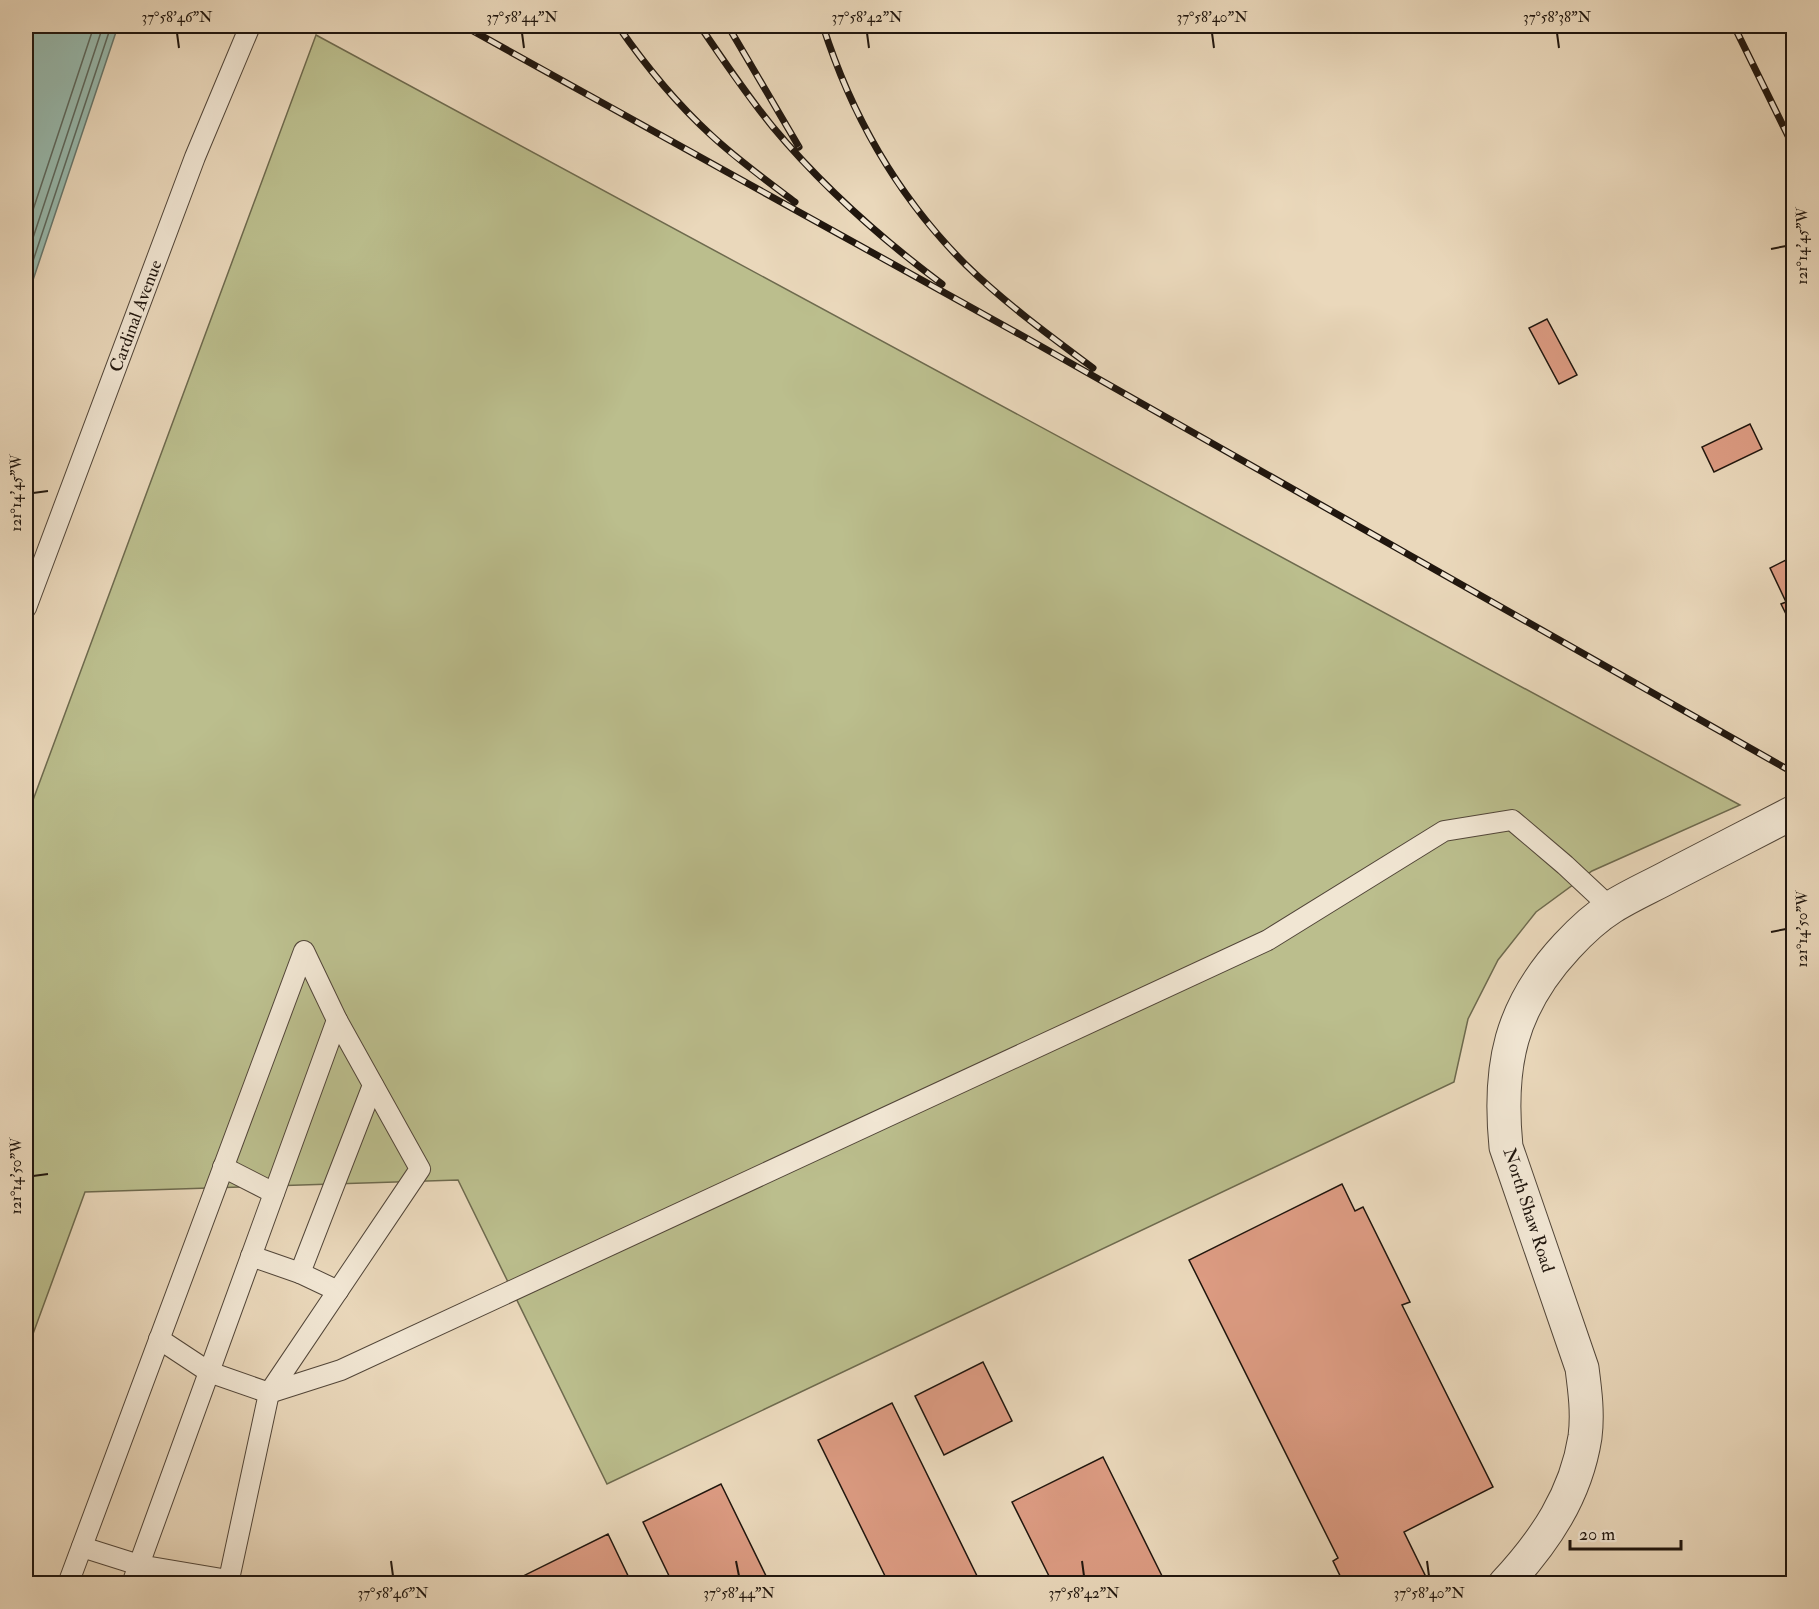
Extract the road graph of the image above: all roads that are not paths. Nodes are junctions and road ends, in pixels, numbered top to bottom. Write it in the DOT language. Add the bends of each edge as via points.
graph roads {
  1 [pos="250,26"];
  2 [pos="26,608"];
  3 [pos="1794,812"];
  4 [pos="1611,908"];
  5 [pos="337,1020"];
  6 [pos="373,1085"];
  7 [pos="223,1167"];
  8 [pos="274,1193"];
  9 [pos="251,1256"];
  10 [pos="300,1273"];
  11 [pos="338,1291"];
  12 [pos="159,1339"];
  13 [pos="209,1372"];
  14 [pos="269,1393"];
  15 [pos="82,1548"];
  16 [pos="135,1574"];
  17 [pos="228,1582"];
  18 [pos="68,1584"];
  19 [pos="1505,1584"];
  1 -- 2 [label="lane, Cardinal Avenue" via="195,157"];
  3 -- 4 [label="street, North Shaw Road"];
  4 -- 14 [label="lane" via="1512,820 1444,831 1268,940 340,1370"];
  4 -- 19 [label="street, North Shaw Road" via="1579,933 1552,963 1532,992 1507,1058 1503,1111 1506,1147 1582,1368 1586,1401 1585,1436 1567,1500 1530,1557"];
  5 -- 6 [label="lane"];
  5 -- 7 [label="lane" via="304,951"];
  5 -- 8 [label="lane"];
  6 -- 10 [label="lane"];
  6 -- 11 [label="lane" via="420,1168"];
  7 -- 8 [label="lane"];
  7 -- 12 [label="lane"];
  8 -- 9 [label="lane"];
  9 -- 10 [label="lane"];
  9 -- 13 [label="lane"];
  10 -- 11 [label="lane"];
  11 -- 14 [label="lane"];
  12 -- 13 [label="lane"];
  12 -- 15 [label="lane"];
  13 -- 14 [label="lane"];
  13 -- 16 [label="lane"];
  14 -- 17 [label="lane"];
  15 -- 16 [label="lane"];
  15 -- 18 [label="lane"];
  16 -- 17 [label="lane"];
}
